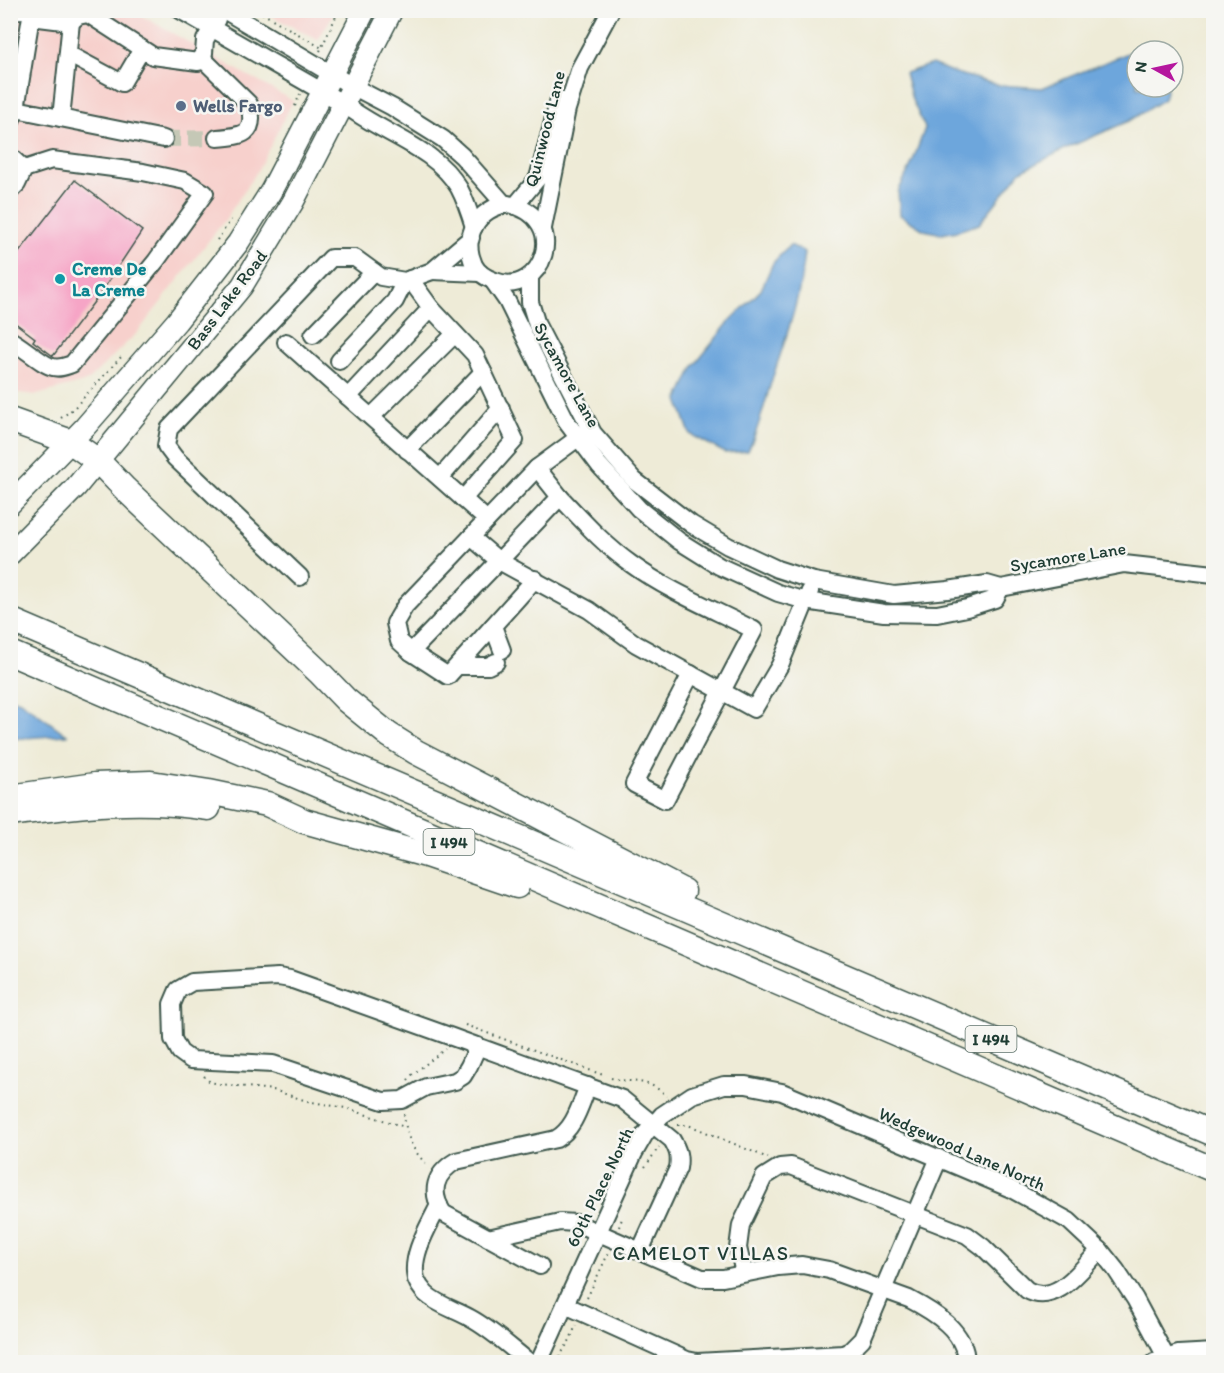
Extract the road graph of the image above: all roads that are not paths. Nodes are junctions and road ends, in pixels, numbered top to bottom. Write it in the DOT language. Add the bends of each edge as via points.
graph roads {
  1 [pos="180,10"];
  2 [pos="223,10"];
  3 [pos="365,10"];
  4 [pos="392,10"];
  5 [pos="598,10"];
  6 [pos="611,10"];
  7 [pos="10,11"];
  8 [pos="28,13"];
  9 [pos="71,22"];
  10 [pos="209,34"];
  11 [pos="142,49"];
  12 [pos="68,54"];
  13 [pos="196,59"];
  14 [pos="578,62"];
  15 [pos="328,83"];
  16 [pos="15,84"];
  17 [pos="348,95"];
  18 [pos="13,116"];
  19 [pos="62,118"];
  20 [pos="217,138"];
  21 [pos="164,139"];
  22 [pos="10,156"];
  23 [pos="24,169"];
  24 [pos="10,191"];
  25 [pos="510,205"];
  26 [pos="543,228"];
  27 [pos="473,233"];
  28 [pos="432,271"];
  29 [pos="374,272"];
  30 [pos="530,276"];
  31 [pos="487,277"];
  32 [pos="407,280"];
  33 [pos="431,308"];
  34 [pos="455,334"];
  35 [pos="313,335"];
  36 [pos="10,340"];
  37 [pos="286,342"];
  38 [pos="339,361"];
  39 [pos="483,372"];
  40 [pos="348,397"];
  41 [pos="501,408"];
  42 [pos="371,417"];
  43 [pos="10,420"];
  44 [pos="585,433"];
  45 [pos="70,442"];
  46 [pos="407,450"];
  47 [pos="98,461"];
  48 [pos="537,468"];
  49 [pos="440,478"];
  50 [pos="560,497"];
  51 [pos="463,500"];
  52 [pos="10,504"];
  53 [pos="487,520"];
  54 [pos="471,537"];
  55 [pos="10,554"];
  56 [pos="499,561"];
  57 [pos="1214,574"];
  58 [pos="300,577"];
  59 [pos="535,579"];
  60 [pos="814,581"];
  61 [pos="1001,588"];
  62 [pos="806,601"];
  63 [pos="10,620"];
  64 [pos="493,626"];
  65 [pos="411,652"];
  66 [pos="10,653"];
  67 [pos="458,666"];
  68 [pos="691,674"];
  69 [pos="721,691"];
  70 [pos="10,797"];
  71 [pos="10,814"];
  72 [pos="304,822"];
  73 [pos="769,944"];
  74 [pos="747,970"];
  75 [pos="478,1046"];
  76 [pos="588,1086"];
  77 [pos="782,1092"];
  78 [pos="653,1124"];
  79 [pos="1214,1134"];
  80 [pos="939,1158"];
  81 [pos="1214,1170"];
  82 [pos="439,1205"];
  83 [pos="916,1215"];
  84 [pos="598,1233"];
  85 [pos="488,1238"];
  86 [pos="1100,1250"];
  87 [pos="640,1251"];
  88 [pos="540,1266"];
  89 [pos="744,1273"];
  90 [pos="884,1290"];
  91 [pos="572,1309"];
  92 [pos="1214,1352"];
  93 [pos="1160,1360"];
  94 [pos="529,1362"];
  95 [pos="539,1362"];
  96 [pos="966,1362"];
  1 -- 10 [label="street"];
  2 -- 10 [label="street"];
  2 -- 15 [label="street"];
  3 -- 15 [label="main road, Bass Lake Road"];
  4 -- 17 [label="main road, Bass Lake Road"];
  5 -- 14 [label="street, Quinwood Lane"];
  6 -- 14 [label="street, Quinwood Lane"];
  7 -- 8 [label="street"];
  8 -- 9 [label="street"];
  8 -- 16 [label="street"];
  9 -- 11 [label="street" via="88,14"];
  9 -- 12 [label="street"];
  10 -- 13 [label="street" via="204,53"];
  10 -- 15 [label="street"];
  11 -- 12 [label="street" via="122,83"];
  11 -- 13 [label="street" via="153,56"];
  12 -- 19 [label="street"];
  13 -- 20 [label="street" via="249,104 252,124 248,131 241,136"];
  14 -- 25 [label="street, Quinwood Lane" via="555,113 538,178"];
  14 -- 26 [label="street, Quinwood Lane"];
  15 -- 17 [label="street"];
  15 -- 45 [label="main road, Bass Lake Road" via="271,191 238,243 177,321"];
  16 -- 18 [label="street"];
  17 -- 25 [label="street" via="392,107 442,139"];
  17 -- 27 [label="street" via="359,116 430,156 444,169 467,204"];
  17 -- 47 [label="main road, Bass Lake Road" via="293,202 242,286"];
  18 -- 19 [label="street"];
  19 -- 21 [label="street"];
  22 -- 23 [label="street"];
  23 -- 24 [label="street"];
  23 -- 36 [label="street" via="52,160 143,172 185,181 205,193 156,261 72,364 51,367"];
  25 -- 26 [label="street" via="531,213"];
  25 -- 27 [label="street" via="484,212"];
  26 -- 30 [label="street" via="542,261"];
  27 -- 28 [label="street"];
  27 -- 31 [label="street" via="471,257 476,269"];
  28 -- 31 [label="street"];
  28 -- 32 [label="street"];
  29 -- 32 [label="street" via="381,277"];
  29 -- 35 [label="street"];
  29 -- 58 [label="street" via="355,258 331,258 169,429 166,446 176,458"];
  30 -- 31 [label="street" via="512,284"];
  30 -- 44 [label="street, Sycamore Lane" via="530,302 537,325"];
  31 -- 44 [label="street, Sycamore Lane" via="507,301 568,424"];
  32 -- 33 [label="street"];
  32 -- 38 [label="street" via="395,301"];
  33 -- 34 [label="street"];
  33 -- 40 [label="street"];
  34 -- 39 [label="street" via="475,355"];
  34 -- 42 [label="street"];
  37 -- 40 [label="street"];
  39 -- 41 [label="street"];
  39 -- 46 [label="street"];
  40 -- 42 [label="street"];
  41 -- 49 [label="street"];
  41 -- 51 [label="street" via="515,440"];
  42 -- 46 [label="street"];
  43 -- 45 [label="highway"];
  44 -- 48 [label="street"];
  44 -- 60 [label="street, Sycamore Lane" via="634,480 691,524 777,569"];
  44 -- 62 [label="street, Sycamore Lane" via="599,465 639,509 679,541 719,566 778,593"];
  45 -- 47 [label="highway"];
  45 -- 52 [label="main road, Bass Lake Road"];
  46 -- 49 [label="street"];
  47 -- 55 [label="main road, Bass Lake Road"];
  47 -- 73 [label="highway" via="346,700 389,735 451,772 720,910"];
  48 -- 50 [label="street"];
  48 -- 53 [label="street"];
  49 -- 51 [label="street"];
  50 -- 56 [label="street"];
  50 -- 69 [label="street" via="631,564 754,630"];
  51 -- 53 [label="street"];
  53 -- 54 [label="street"];
  54 -- 56 [label="street"];
  54 -- 65 [label="street" via="405,606 395,623 399,640"];
  56 -- 59 [label="street"];
  56 -- 65 [label="street"];
  57 -- 61 [label="street, Sycamore Lane" via="1124,564"];
  59 -- 64 [label="street"];
  59 -- 68 [label="street"];
  60 -- 61 [label="street, Sycamore Lane" via="894,595 987,584"];
  60 -- 62 [label="street"];
  61 -- 62 [label="street, Sycamore Lane" via="995,599 937,614 884,613"];
  62 -- 69 [label="street" via="780,665 754,709"];
  63 -- 73 [label="highway, I 494"];
  64 -- 67 [label="street"];
  64 -- 67 [label="street" via="499,656 488,666"];
  65 -- 67 [label="street" via="448,676"];
  66 -- 74 [label="highway, I 494"];
  68 -- 69 [label="street"];
  68 -- 69 [label="street" via="634,784 665,800"];
  70 -- 72 [label="highway" via="95,785 151,783 267,804"];
  71 -- 72 [label="highway" via="125,802 184,804"];
  72 -- 74 [label="highway" via="426,855"];
  73 -- 79 [label="highway, I 494"];
  74 -- 81 [label="highway, I 494"];
  75 -- 75 [label="street" via="463,1076 455,1081 426,1087 402,1100 374,1099 273,1064 185,1057 173,1039 172,1004 184,985 192,982 278,977"];
  75 -- 76 [label="street"];
  76 -- 78 [label="street" via="622,1099"];
  76 -- 82 [label="street" via="564,1134 448,1165 435,1192"];
  77 -- 78 [label="street, 60th Place North" via="746,1084 724,1085 692,1095"];
  77 -- 80 [label="street, Wedgewood Lane North"];
  78 -- 84 [label="street, 60th Place North" via="634,1154"];
  78 -- 87 [label="street" via="672,1140 679,1159"];
  80 -- 83 [label="street"];
  80 -- 86 [label="street, Wedgewood Lane North" via="1040,1204 1069,1221"];
  82 -- 85 [label="street" via="443,1213"];
  82 -- 94 [label="street" via="416,1259 420,1286 426,1294 472,1319"];
  83 -- 86 [label="street" via="975,1240 1034,1294 1051,1294 1060,1289"];
  83 -- 89 [label="street" via="801,1169 780,1167 764,1177 741,1225 738,1248"];
  83 -- 90 [label="street"];
  84 -- 85 [label="street" via="576,1223 560,1222"];
  84 -- 87 [label="street"];
  84 -- 91 [label="street, 60th Place North"];
  85 -- 88 [label="street"];
  86 -- 93 [label="street, Wedgewood Lane North" via="1135,1299"];
  87 -- 89 [label="street" via="702,1278"];
  89 -- 90 [label="street" via="802,1265 829,1270"];
  90 -- 91 [label="street" via="857,1345 831,1356 697,1362"];
  90 -- 96 [label="street" via="921,1306 953,1330 964,1346"];
  91 -- 95 [label="street, 60th Place North"];
  92 -- 93 [label="street" via="1178,1354"];
}
